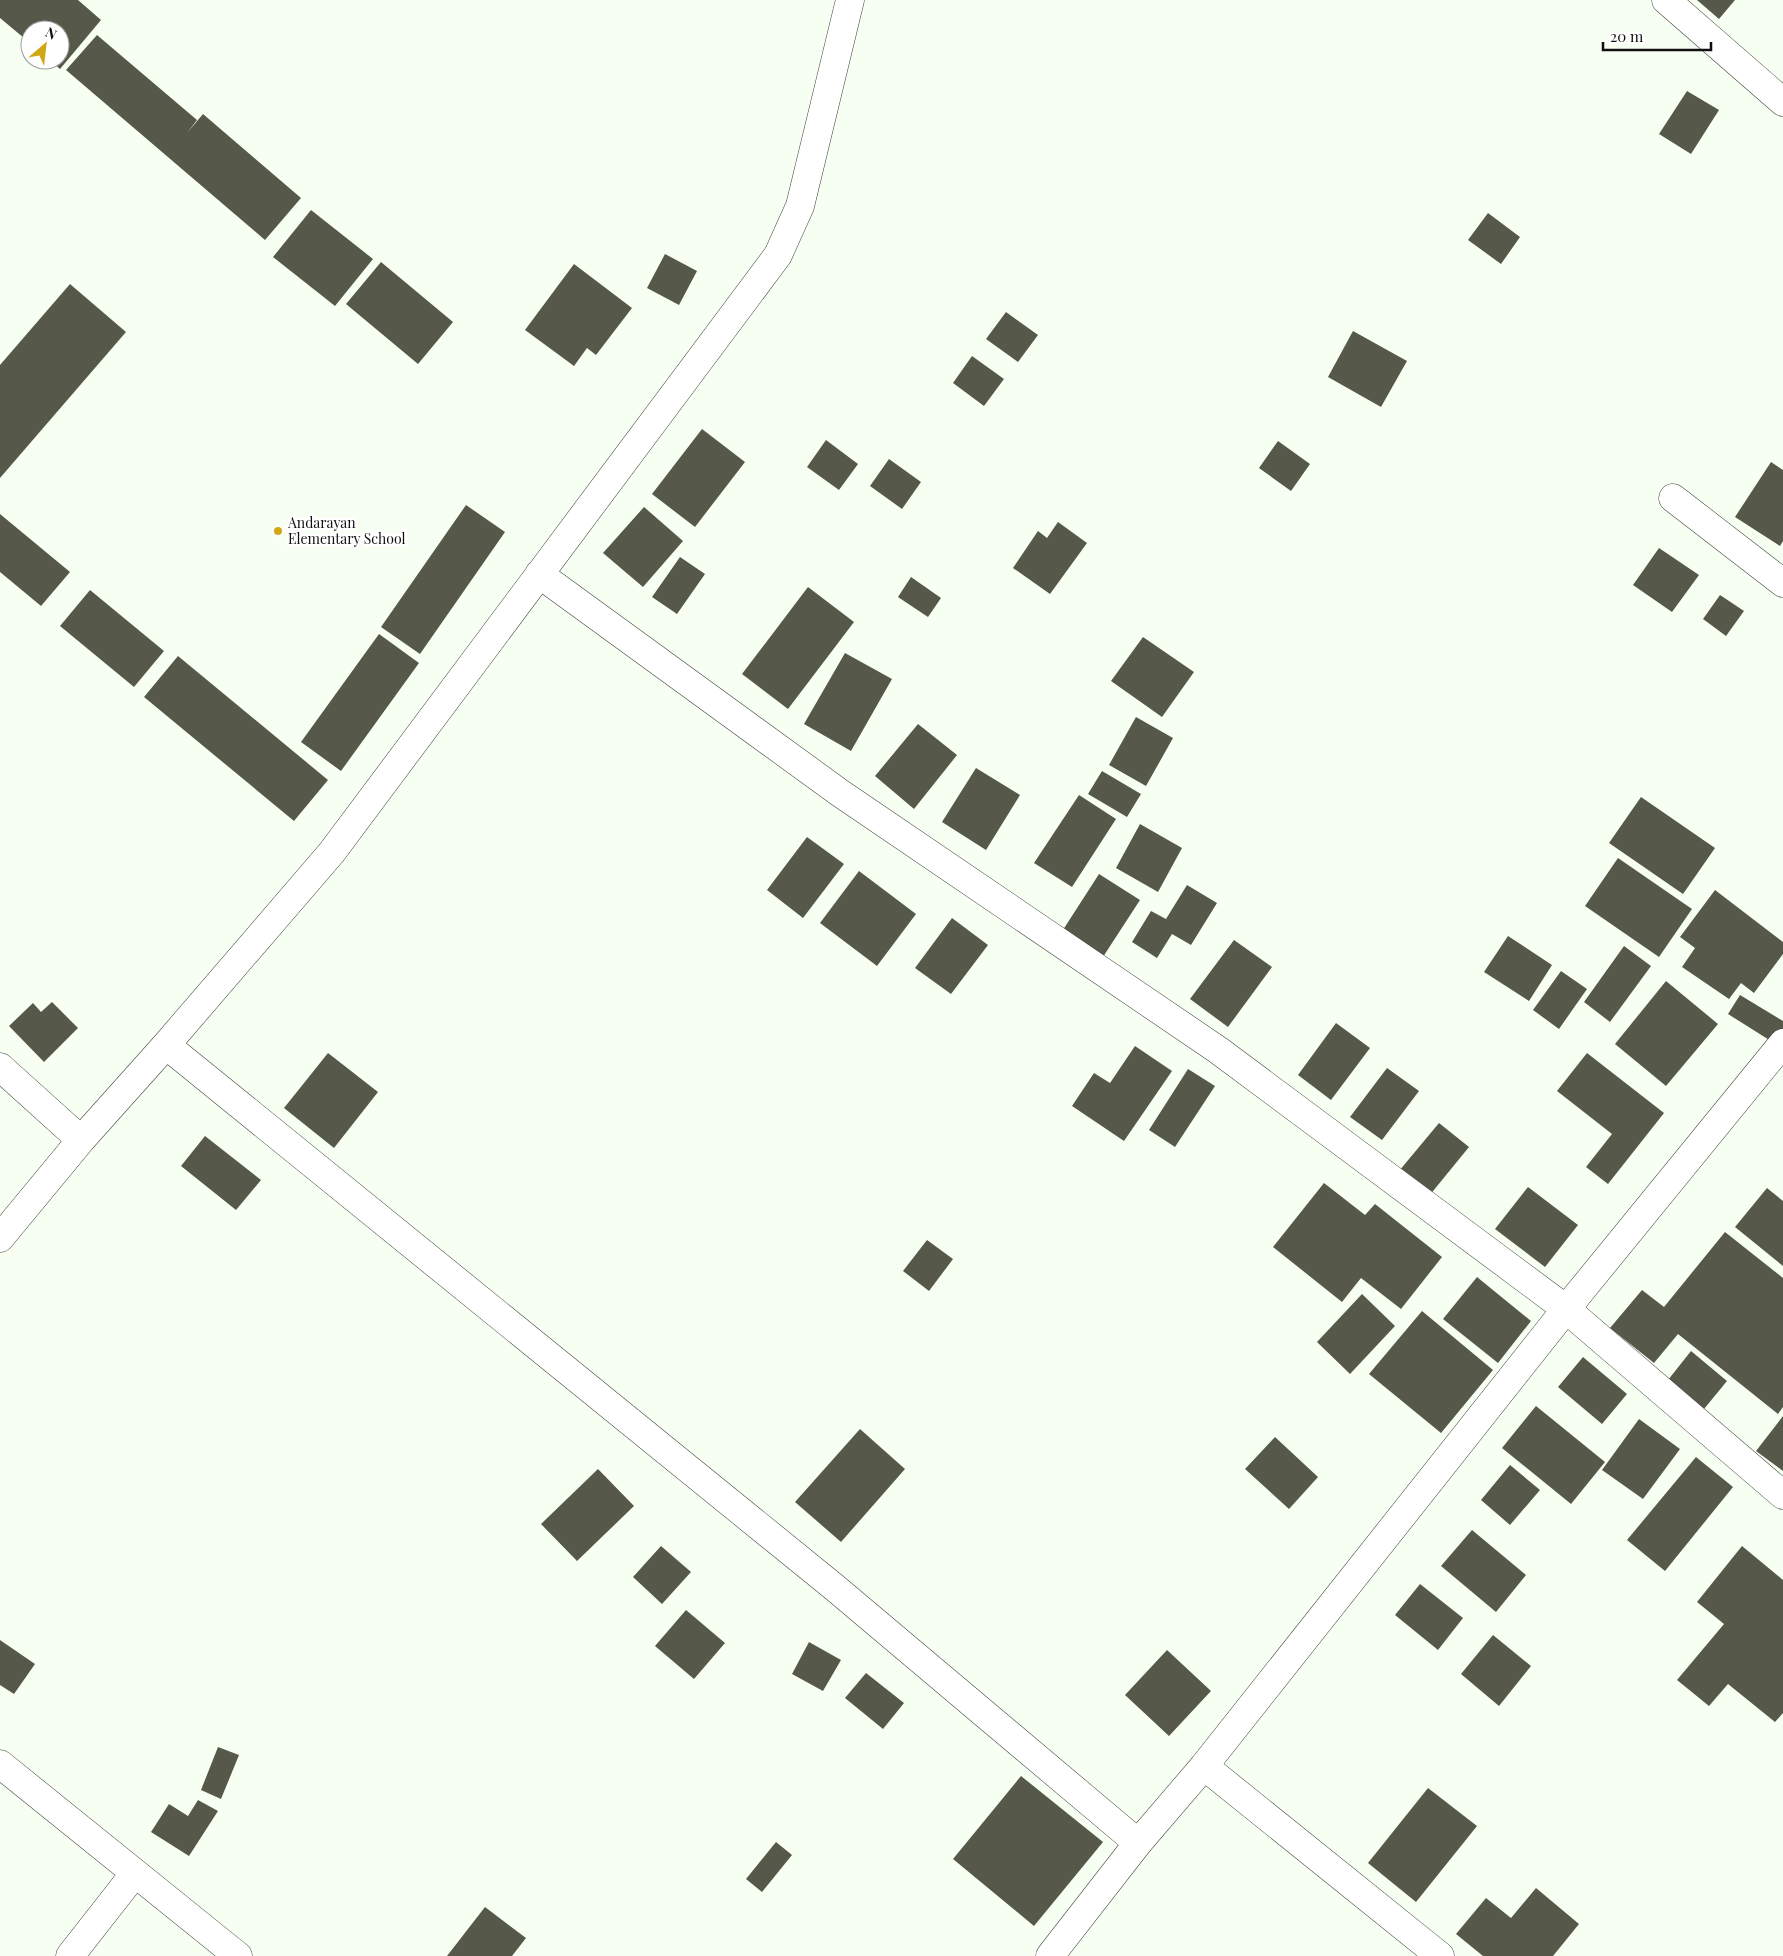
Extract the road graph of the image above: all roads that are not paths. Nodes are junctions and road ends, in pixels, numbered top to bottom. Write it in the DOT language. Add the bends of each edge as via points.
graph roads {
  1 [pos="850,0"];
  2 [pos="1666,0"];
  3 [pos="1783,102"];
  4 [pos="1672,498"];
  5 [pos="539,574"];
  6 [pos="1783,583"];
  7 [pos="1783,1043"];
  8 [pos="166,1045"];
  9 [pos="0,1067"];
  10 [pos="81,1140"];
  11 [pos="0,1238"];
  12 [pos="1566,1309"];
  13 [pos="1783,1495"];
  14 [pos="0,1764"];
  15 [pos="1204,1766"];
  16 [pos="1138,1843"];
  17 [pos="135,1873"];
  18 [pos="70,1956"];
  19 [pos="238,1956"];
  20 [pos="1050,1956"];
  21 [pos="1440,1956"];
  1 -- 5 [label="street" via="800,206 778,255"];
  2 -- 3 [label="street"];
  4 -- 6 [label="street"];
  5 -- 8 [label="street" via="332,852"];
  5 -- 12 [label="street" via="840,793 1218,1050"];
  7 -- 12 [label="street"];
  8 -- 10 [label="street"];
  8 -- 16 [label="street" via="834,1587"];
  9 -- 10 [label="street"];
  10 -- 11 [label="street"];
  12 -- 13 [label="street"];
  12 -- 15 [label="street"];
  14 -- 17 [label="street"];
  15 -- 16 [label="street"];
  15 -- 21 [label="street"];
  16 -- 20 [label="street"];
  17 -- 18 [label="street"];
  17 -- 19 [label="street"];
}
